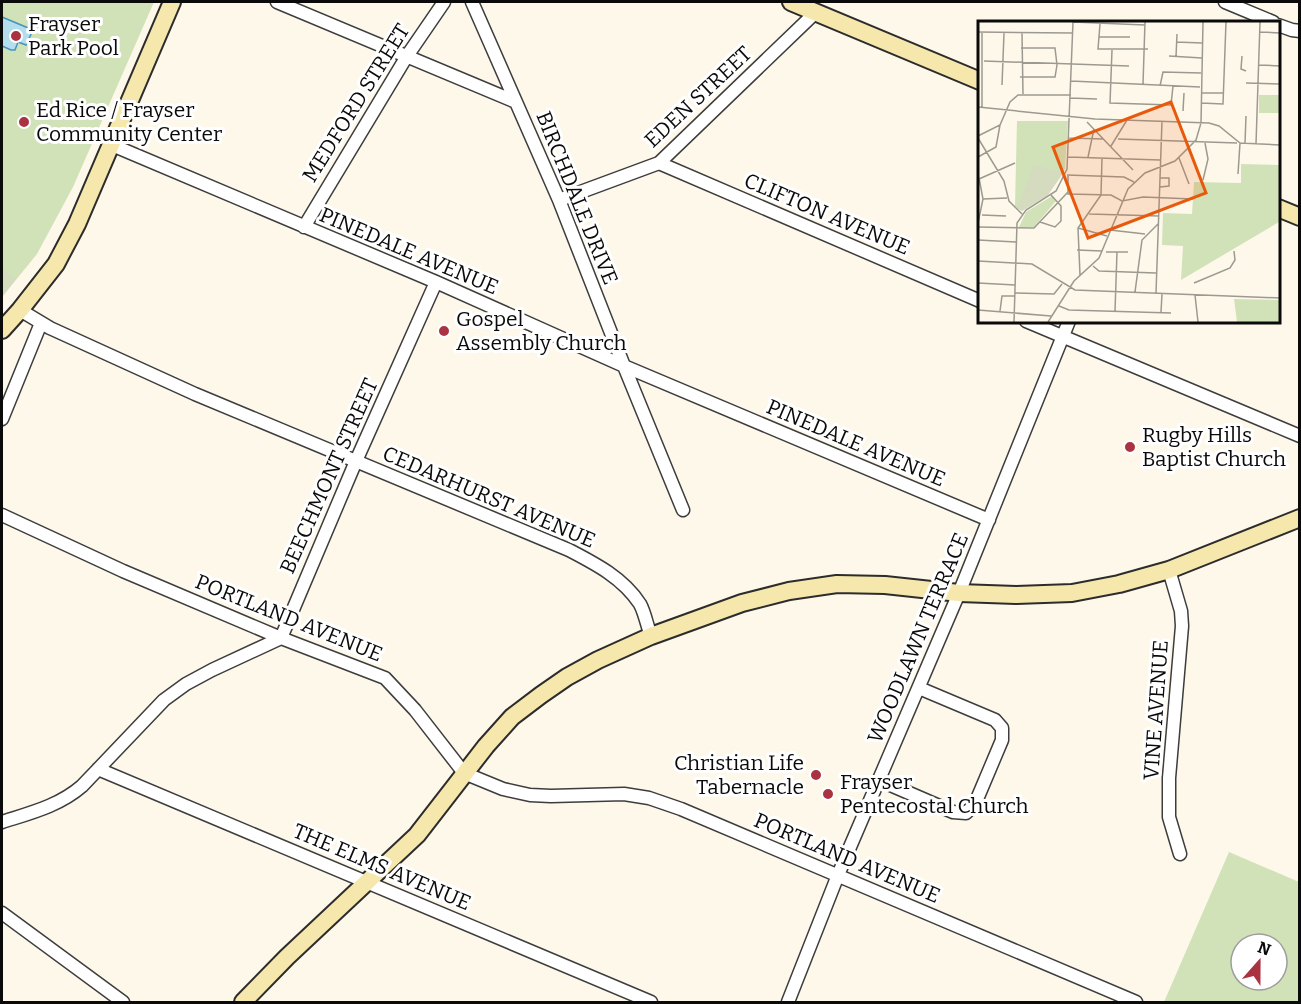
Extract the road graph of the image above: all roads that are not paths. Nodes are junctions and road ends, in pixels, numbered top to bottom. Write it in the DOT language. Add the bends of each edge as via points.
graph roads {
  1 [pos="172,2"];
  2 [pos="277,2"];
  3 [pos="444,2"];
  4 [pos="472,2"];
  5 [pos="791,2"];
  6 [pos="1225,2"];
  7 [pos="816,12"];
  8 [pos="1271,21"];
  9 [pos="1280,26"];
  10 [pos="1299,31"];
  11 [pos="407,56"];
  12 [pos="978,80"];
  13 [pos="516,102"];
  14 [pos="112,145"];
  15 [pos="659,163"];
  16 [pos="559,200"];
  17 [pos="1280,209"];
  18 [pos="1299,217"];
  19 [pos="303,226"];
  20 [pos="436,282"];
  21 [pos="978,300"];
  22 [pos="20,310"];
  23 [pos="41,322"];
  24 [pos="1028,322"];
  25 [pos="1069,322"];
  26 [pos="2,330"];
  27 [pos="1062,337"];
  28 [pos="624,366"];
  29 [pos="2,419"];
  30 [pos="1299,436"];
  31 [pos="356,461"];
  32 [pos="683,510"];
  33 [pos="2,515"];
  34 [pos="1299,518"];
  35 [pos="989,520"];
  36 [pos="1168,570"];
  37 [pos="959,593"];
  38 [pos="651,636"];
  39 [pos="281,638"];
  40 [pos="919,688"];
  41 [pos="98,769"];
  42 [pos="464,773"];
  43 [pos="879,780"];
  44 [pos="2,822"];
  45 [pos="1180,854"];
  46 [pos="838,875"];
  47 [pos="367,882"];
  48 [pos="2,913"];
  49 [pos="123,1002"];
  50 [pos="243,1002"];
  51 [pos="651,1002"];
  52 [pos="788,1002"];
  53 [pos="1136,1002"];
  1 -- 14 [label="main road"];
  2 -- 11 [label="street"];
  3 -- 11 [label="street, MEDFORD STREET"];
  4 -- 13 [label="street, BIRCHDALE DRIVE"];
  5 -- 7 [label="main road"];
  6 -- 8 [label="street"];
  7 -- 12 [label="main road"];
  7 -- 15 [label="street, EDEN STREET"];
  9 -- 10 [label="street"];
  11 -- 13 [label="street"];
  11 -- 19 [label="street, MEDFORD STREET"];
  13 -- 16 [label="street, BIRCHDALE DRIVE"];
  14 -- 19 [label="street, PINEDALE AVENUE"];
  14 -- 22 [label="main road" via="56,264"];
  15 -- 16 [label="street, EDEN STREET"];
  15 -- 21 [label="street, CLIFTON AVENUE"];
  16 -- 28 [label="street, BIRCHDALE DRIVE"];
  17 -- 18 [label="main road"];
  19 -- 20 [label="street, PINEDALE AVENUE"];
  20 -- 28 [label="street, PINEDALE AVENUE"];
  20 -- 31 [label="street, BEECHMONT STREET"];
  22 -- 23 [label="street, CEDARHURST AVENUE"];
  22 -- 26 [label="main road"];
  23 -- 29 [label="street"];
  23 -- 31 [label="street, CEDARHURST AVENUE" via="195,394"];
  24 -- 27 [label="street"];
  25 -- 27 [label="street, WOODLAWN TERRACE"];
  27 -- 30 [label="street"];
  27 -- 35 [label="street, WOODLAWN TERRACE"];
  28 -- 32 [label="street, BIRCHDALE DRIVE"];
  28 -- 35 [label="street, PINEDALE AVENUE"];
  31 -- 38 [label="street, CEDARHURST AVENUE" via="569,550 606,570 641,606"];
  31 -- 39 [label="street, BEECHMONT STREET"];
  33 -- 39 [label="street, PORTLAND AVENUE"];
  34 -- 36 [label="main road"];
  35 -- 37 [label="street, WOODLAWN TERRACE"];
  36 -- 37 [label="main road" via="1072,593"];
  36 -- 45 [label="street, VINE AVENUE" via="1182,626 1169,788 1169,817"];
  37 -- 38 [label="main road" via="837,584 742,603"];
  37 -- 40 [label="street, WOODLAWN TERRACE"];
  38 -- 42 [label="main road" via="598,660 541,694 512,717"];
  39 -- 41 [label="street" via="186,684 164,700"];
  39 -- 42 [label="street, PORTLAND AVENUE" via="385,678"];
  40 -- 43 [label="street, WOODLAWN TERRACE"];
  40 -- 43 [label="street" via="995,720 1002,728 1002,740 975,804 966,813 953,812"];
  41 -- 44 [label="street" via="64,800"];
  41 -- 47 [label="street, THE ELMS AVENUE"];
  42 -- 46 [label="street, PORTLAND AVENUE" via="530,795 624,794 649,798"];
  42 -- 47 [label="main road" via="417,835"];
  43 -- 46 [label="street, WOODLAWN TERRACE"];
  46 -- 52 [label="street, WOODLAWN TERRACE"];
  46 -- 53 [label="street, PORTLAND AVENUE"];
  47 -- 50 [label="main road"];
  47 -- 51 [label="street, THE ELMS AVENUE"];
  48 -- 49 [label="street"];
}
